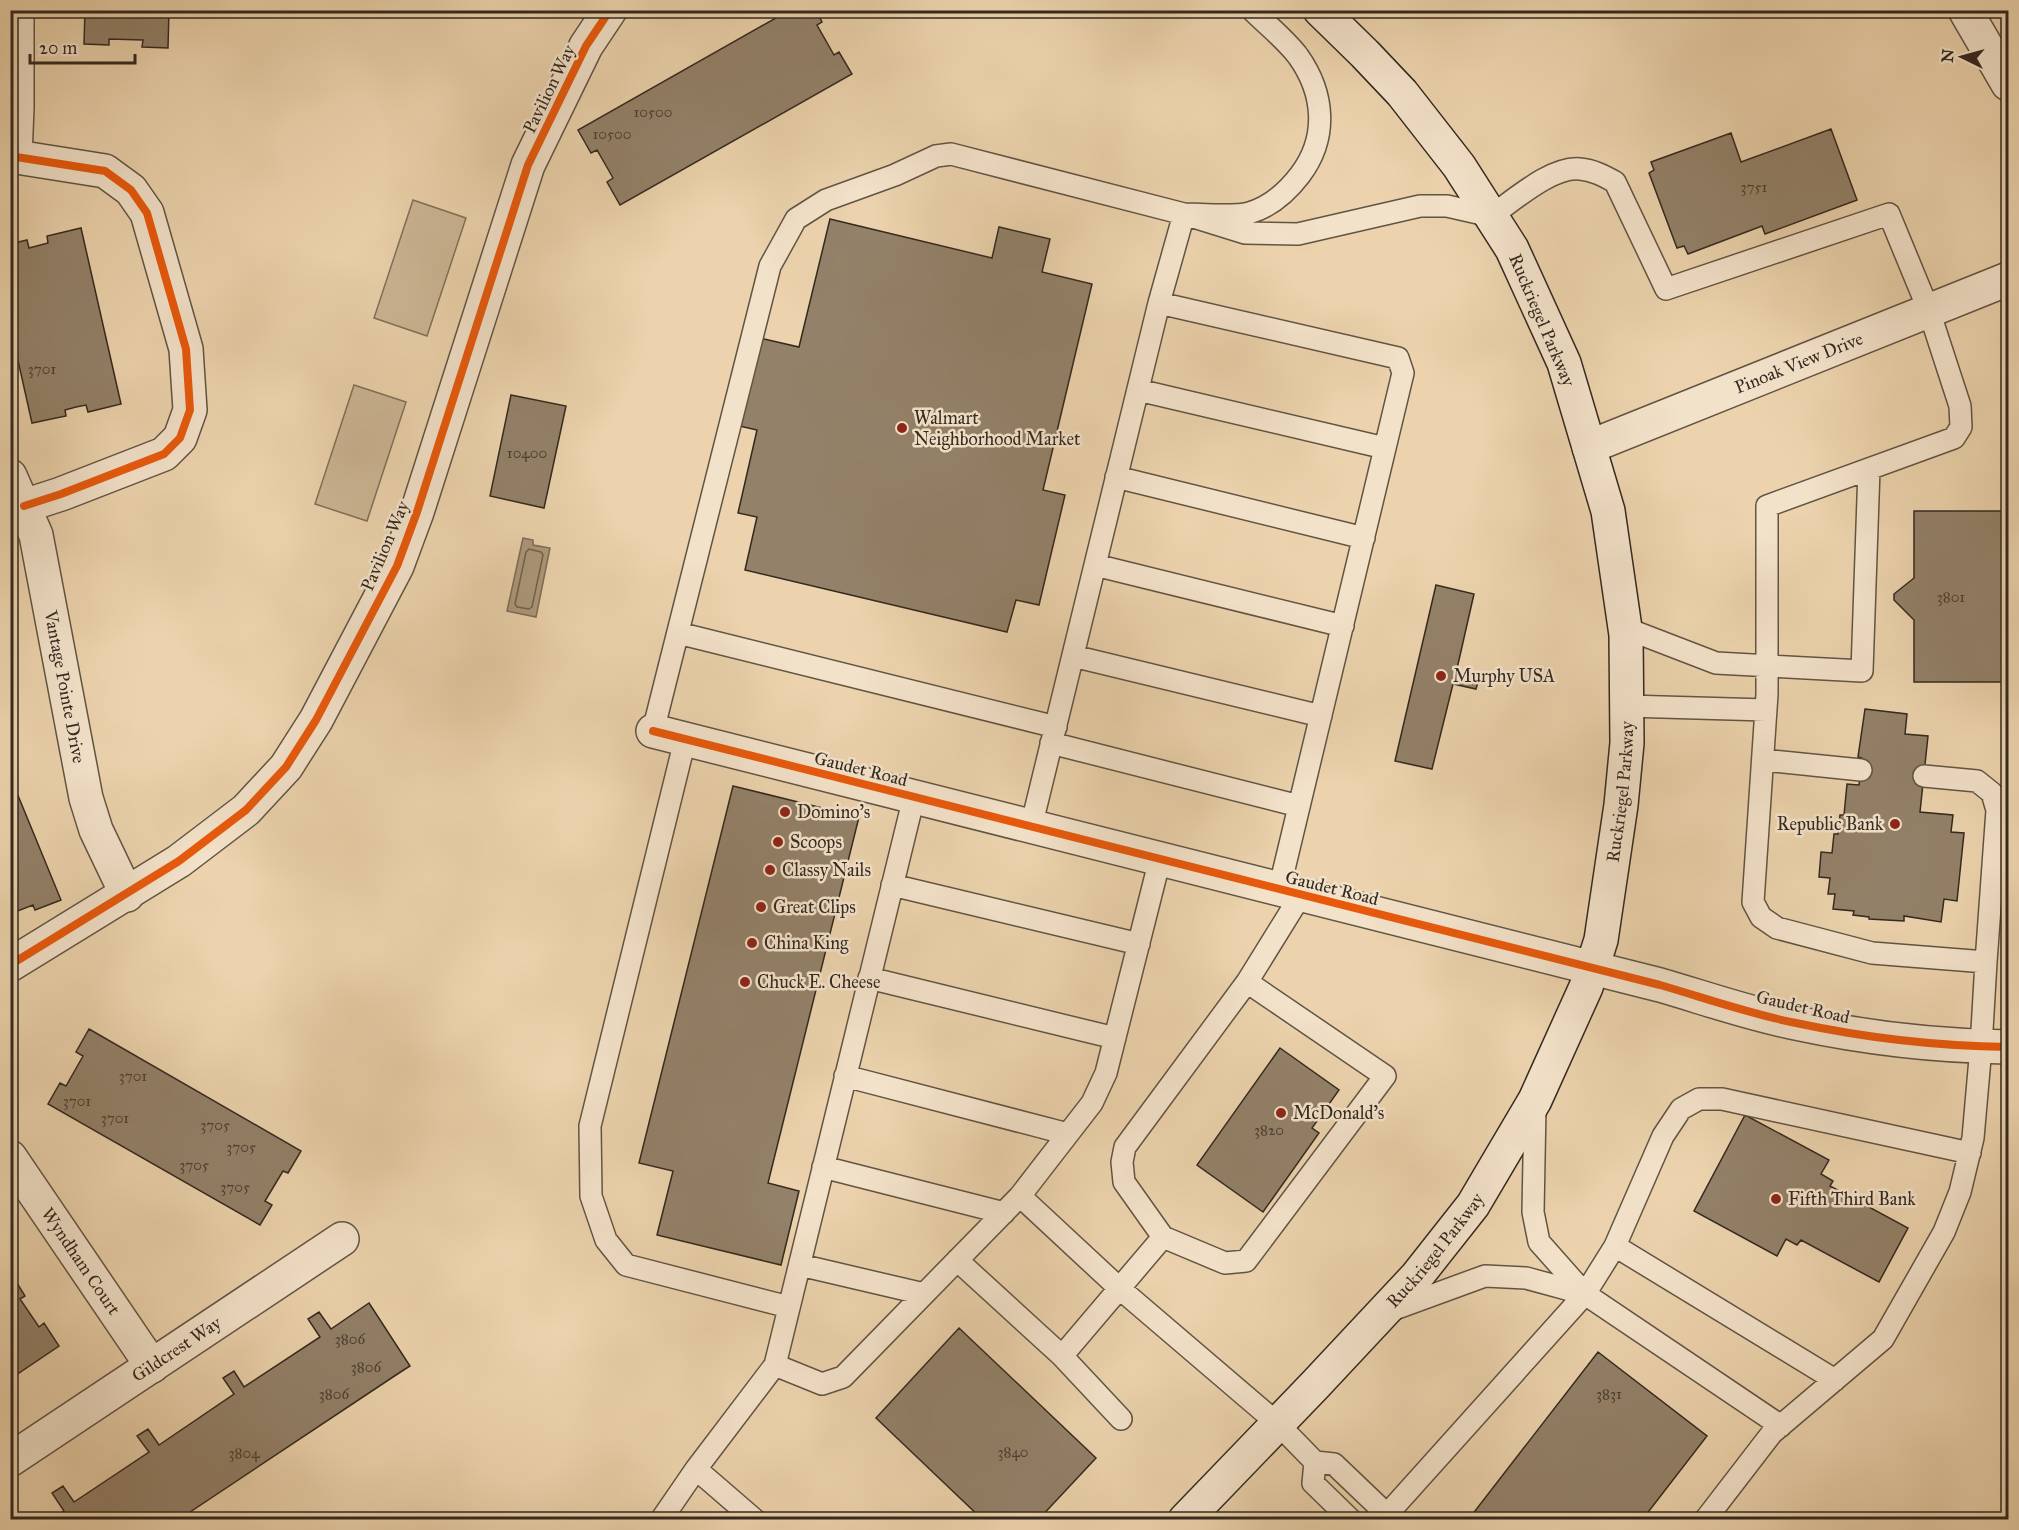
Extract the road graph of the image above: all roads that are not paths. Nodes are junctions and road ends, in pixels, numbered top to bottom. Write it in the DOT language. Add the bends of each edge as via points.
graph roads {
  1 [pos="17,10"];
  2 [pos="610,10"];
  3 [pos="1252,10"];
  4 [pos="1320,10"];
  5 [pos="1965,10"];
  6 [pos="2008,84"];
  7 [pos="13,157"];
  8 [pos="1184,214"];
  9 [pos="1491,216"];
  10 [pos="2008,279"];
  11 [pos="1159,303"];
  12 [pos="1929,311"];
  13 [pos="1138,390"];
  14 [pos="1589,447"];
  15 [pos="1385,448"];
  16 [pos="1869,469"];
  17 [pos="10,476"];
  18 [pos="1116,477"];
  19 [pos="24,506"];
  20 [pos="1364,538"];
  21 [pos="1095,565"];
  22 [pos="1343,626"];
  23 [pos="1625,628"];
  24 [pos="678,633"];
  25 [pos="1073,656"];
  26 [pos="1767,667"];
  27 [pos="1627,706"];
  28 [pos="1766,710"];
  29 [pos="1321,716"];
  30 [pos="653,731"];
  31 [pos="1054,735"];
  32 [pos="686,740"];
  33 [pos="1763,760"];
  34 [pos="1861,770"];
  35 [pos="1924,776"];
  36 [pos="914,797"];
  37 [pos="1299,806"];
  38 [pos="1031,827"];
  39 [pos="1160,860"];
  40 [pos="892,885"];
  41 [pos="1290,892"];
  42 [pos="127,895"];
  43 [pos="1139,944"];
  44 [pos="1986,962"];
  45 [pos="10,965"];
  46 [pos="1592,969"];
  47 [pos="869,978"];
  48 [pos="1247,982"];
  49 [pos="1115,1038"];
  50 [pos="1995,1047"];
  51 [pos="845,1076"];
  52 [pos="1535,1100"];
  53 [pos="1068,1134"];
  54 [pos="1970,1153"];
  55 [pos="10,1157"];
  56 [pos="823,1167"];
  57 [pos="1020,1196"];
  58 [pos="1004,1213"];
  59 [pos="1163,1237"];
  60 [pos="342,1239"];
  61 [pos="1615,1246"];
  62 [pos="957,1260"];
  63 [pos="800,1264"];
  64 [pos="1119,1288"];
  65 [pos="924,1294"];
  66 [pos="1585,1294"];
  67 [pos="789,1306"];
  68 [pos="1383,1313"];
  69 [pos="1062,1356"];
  70 [pos="775,1365"];
  71 [pos="152,1366"];
  72 [pos="1835,1380"];
  73 [pos="1121,1419"];
  74 [pos="1277,1423"];
  75 [pos="1781,1426"];
  76 [pos="10,1460"];
  77 [pos="1315,1462"];
  78 [pos="696,1469"];
  79 [pos="661,1520"];
  80 [pos="755,1520"];
  81 [pos="1185,1520"];
  82 [pos="1351,1520"];
  83 [pos="1380,1520"];
  84 [pos="1705,1520"];
  1 -- 7 [label="street"];
  2 -- 42 [label="street, Pavilion Way" via="586,46 528,165 397,566 316,720 286,767 246,810"];
  3 -- 8 [label="lane" via="1297,56 1311,81 1321,114 1319,138 1309,163 1272,202 1248,213"];
  4 -- 9 [label="street, Ruckriegel Parkway" via="1402,93 1459,166"];
  5 -- 6 [label="street"];
  7 -- 19 [label="street" via="105,171 131,190 147,213 186,350 190,410 180,438 164,454"];
  8 -- 9 [label="lane" via="1245,233 1298,234 1420,206 1447,206"];
  8 -- 11 [label="lane"];
  8 -- 24 [label="lane" via="951,154 936,156 826,200 796,219 770,266"];
  9 -- 12 [label="lane" via="1553,174 1578,168 1599,173 1615,182 1665,289 1889,214"];
  9 -- 14 [label="street, Ruckriegel Parkway" via="1512,249 1564,363"];
  10 -- 12 [label="street, Pinoak View Drive"];
  11 -- 13 [label="lane"];
  11 -- 15 [label="lane" via="1398,358 1403,373"];
  12 -- 14 [label="street, Pinoak View Drive"];
  12 -- 16 [label="lane" via="1960,406 1961,427 1954,438"];
  13 -- 15 [label="lane"];
  13 -- 18 [label="lane"];
  14 -- 23 [label="street, Ruckriegel Parkway" via="1608,511"];
  15 -- 20 [label="lane"];
  16 -- 26 [label="lane" via="1767,506"];
  16 -- 26 [label="lane" via="1862,671"];
  17 -- 19 [label="street, Vantage Pointe Drive"];
  18 -- 20 [label="lane"];
  18 -- 21 [label="lane"];
  19 -- 42 [label="street, Vantage Pointe Drive" via="36,535 86,798 96,830"];
  20 -- 22 [label="lane"];
  21 -- 22 [label="lane"];
  21 -- 25 [label="lane"];
  22 -- 29 [label="lane"];
  23 -- 26 [label="lane" via="1716,663"];
  23 -- 27 [label="street, Ruckriegel Parkway"];
  24 -- 30 [label="lane"];
  24 -- 31 [label="lane"];
  25 -- 29 [label="lane"];
  25 -- 31 [label="lane"];
  26 -- 28 [label="lane"];
  27 -- 28 [label="lane"];
  27 -- 46 [label="street, Ruckriegel Parkway" via="1621,805 1601,940"];
  28 -- 33 [label="lane"];
  29 -- 37 [label="lane"];
  30 -- 32 [label="street, Gaudet Road"];
  31 -- 37 [label="lane"];
  31 -- 38 [label="lane"];
  32 -- 36 [label="street, Gaudet Road"];
  32 -- 67 [label="lane" via="590,1126 591,1196 606,1240 626,1265"];
  33 -- 34 [label="lane"];
  33 -- 44 [label="lane" via="1753,902 1761,918 1777,928 1872,953"];
  35 -- 44 [label="lane" via="1977,781 1992,794 1997,810"];
  36 -- 38 [label="street, Gaudet Road"];
  36 -- 40 [label="lane"];
  37 -- 41 [label="lane"];
  38 -- 39 [label="street, Gaudet Road"];
  39 -- 41 [label="street, Gaudet Road"];
  39 -- 43 [label="lane"];
  40 -- 43 [label="lane"];
  40 -- 47 [label="lane"];
  41 -- 46 [label="street, Gaudet Road"];
  41 -- 48 [label="lane"];
  42 -- 45 [label="street, Pavilion Way"];
  43 -- 49 [label="lane"];
  44 -- 50 [label="lane"];
  46 -- 50 [label="street, Gaudet Road" via="1794,1023 1893,1040"];
  46 -- 52 [label="street, Ruckriegel Parkway"];
  47 -- 49 [label="lane"];
  47 -- 51 [label="lane"];
  48 -- 59 [label="lane" via="1125,1147 1124,1182"];
  48 -- 59 [label="lane" via="1385,1076 1246,1261 1225,1263"];
  49 -- 53 [label="lane" via="1106,1073 1092,1103"];
  50 -- 54 [label="lane"];
  51 -- 53 [label="lane"];
  51 -- 56 [label="lane"];
  52 -- 66 [label="lane" via="1533,1212 1539,1242"];
  52 -- 68 [label="street, Ruckriegel Parkway" via="1473,1205"];
  53 -- 57 [label="lane"];
  54 -- 61 [label="lane" via="1741,1102 1699,1099 1681,1109 1663,1136"];
  54 -- 72 [label="lane" via="1944,1232 1883,1339"];
  55 -- 71 [label="street, Wyndham Court"];
  56 -- 58 [label="lane"];
  56 -- 63 [label="lane"];
  57 -- 58 [label="lane"];
  57 -- 64 [label="lane"];
  58 -- 62 [label="lane"];
  59 -- 64 [label="lane"];
  60 -- 71 [label="street, Gildcrest Way"];
  61 -- 66 [label="lane"];
  61 -- 72 [label="lane"];
  62 -- 65 [label="lane"];
  62 -- 69 [label="lane"];
  63 -- 65 [label="lane"];
  63 -- 67 [label="lane"];
  64 -- 69 [label="lane"];
  64 -- 74 [label="lane"];
  65 -- 70 [label="lane" via="843,1377 822,1384"];
  66 -- 68 [label="lane" via="1526,1278 1485,1276"];
  66 -- 75 [label="lane"];
  66 -- 83 [label="lane"];
  67 -- 70 [label="lane"];
  68 -- 74 [label="street, Ruckriegel Parkway"];
  69 -- 73 [label="lane"];
  70 -- 78 [label="lane"];
  71 -- 76 [label="street, Gildcrest Way"];
  72 -- 75 [label="lane"];
  74 -- 77 [label="lane"];
  74 -- 81 [label="street, Ruckriegel Parkway"];
  75 -- 84 [label="lane"];
  77 -- 82 [label="lane" via="1313,1483"];
  77 -- 83 [label="lane" via="1334,1464 1378,1506"];
  78 -- 79 [label="lane"];
  78 -- 80 [label="lane"];
}
